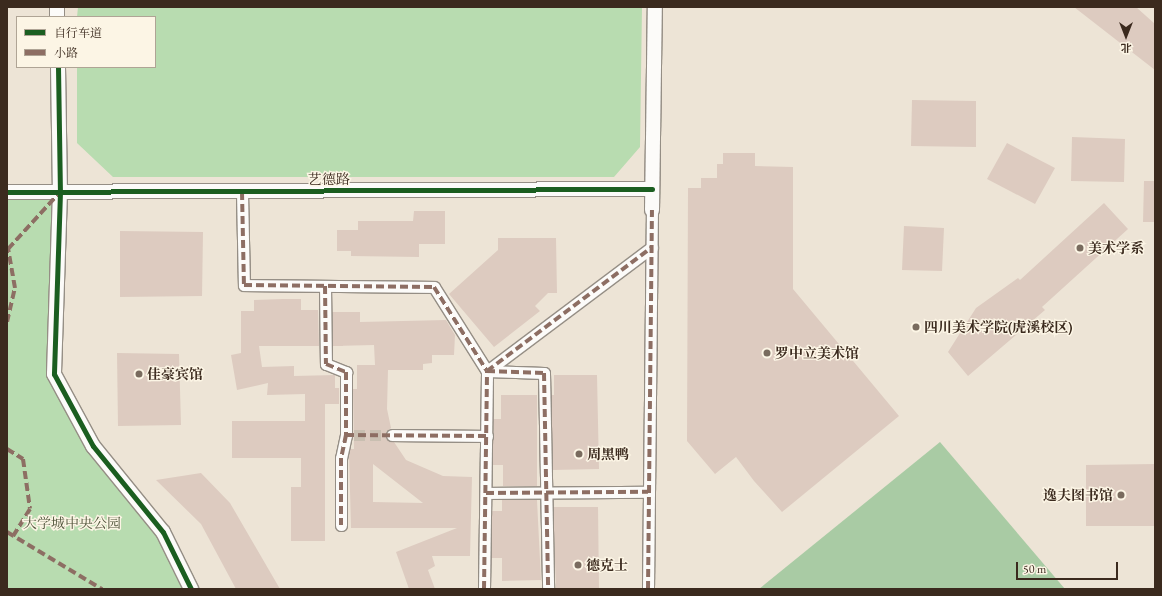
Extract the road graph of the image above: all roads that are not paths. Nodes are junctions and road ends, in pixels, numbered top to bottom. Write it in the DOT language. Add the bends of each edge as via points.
graph roads {
  1 [pos="655,7"];
  2 [pos="58,68"];
  3 [pos="652,188"];
  4 [pos="7,192"];
  5 [pos="60,192"];
  6 [pos="242,192"];
  7 [pos="652,210"];
  8 [pos="652,247"];
  9 [pos="325,286"];
  10 [pos="486,371"];
  11 [pos="392,435"];
  12 [pos="486,436"];
  13 [pos="545,492"];
  14 [pos="648,492"];
  15 [pos="486,493"];
  16 [pos="341,525"];
  17 [pos="191,589"];
  18 [pos="484,589"];
  19 [pos="548,589"];
  20 [pos="648,589"];
  1 -- 3 [label="street"];
  2 -- 5 [label="street"];
  3 -- 6 [label="street, 艺德路"];
  3 -- 7 [label="street"];
  4 -- 5 [label="street, 艺德路"];
  5 -- 6 [label="street, 艺德路"];
  5 -- 17 [label="street" via="54,374 93,446 163,532"];
  6 -- 9 [label="street" via="244,285"];
  7 -- 8 [label="street"];
  8 -- 10 [label="street"];
  8 -- 14 [label="street"];
  9 -- 10 [label="street" via="434,287"];
  9 -- 16 [label="street" via="326,364 346,372 350,435 341,458"];
  10 -- 12 [label="street"];
  10 -- 13 [label="street" via="544,373"];
  11 -- 12 [label="street"];
  12 -- 15 [label="street"];
  13 -- 14 [label="street"];
  13 -- 15 [label="street"];
  13 -- 19 [label="street"];
  14 -- 20 [label="street"];
  15 -- 18 [label="street"];
}
